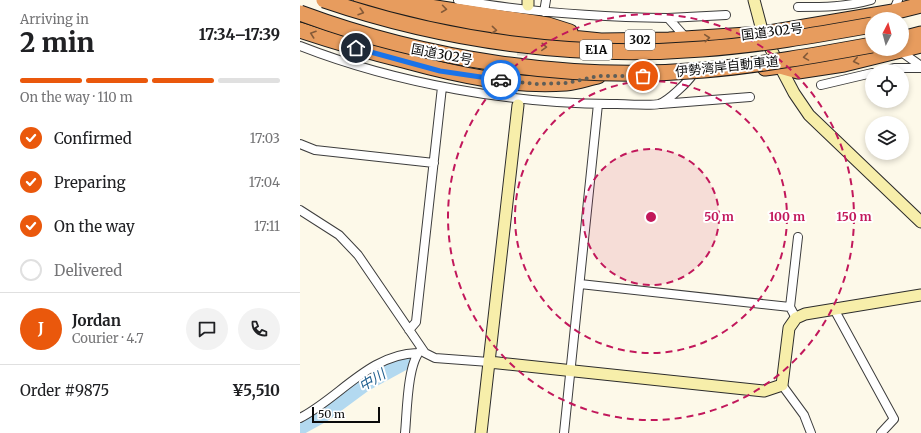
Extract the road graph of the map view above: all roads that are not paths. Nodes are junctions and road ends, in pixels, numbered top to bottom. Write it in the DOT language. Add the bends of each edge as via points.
graph roads {
  1 [pos="324,0"];
  2 [pos="360,0"];
  3 [pos="392,0"];
  4 [pos="458,0"];
  5 [pos="546,0"];
  6 [pos="754,0"];
  7 [pos="871,0"];
  8 [pos="921,5"];
  9 [pos="798,7"];
  10 [pos="897,10"];
  11 [pos="544,12"];
  12 [pos="921,14"];
  13 [pos="300,15"];
  14 [pos="726,15"];
  15 [pos="668,18"];
  16 [pos="865,27"];
  17 [pos="300,30"];
  18 [pos="762,34"];
  19 [pos="921,34"];
  20 [pos="688,39"];
  21 [pos="601,41"];
  22 [pos="909,41"];
  23 [pos="909,45"];
  24 [pos="300,46"];
  25 [pos="865,46"];
  26 [pos="921,46"];
  27 [pos="909,54"];
  28 [pos="868,56"];
  29 [pos="780,66"];
  30 [pos="909,67"];
  31 [pos="921,67"];
  32 [pos="693,74"];
  33 [pos="598,76"];
  34 [pos="865,76"];
  35 [pos="821,85"];
  36 [pos="442,87"];
  37 [pos="750,97"];
  38 [pos="518,104"];
  39 [pos="598,104"];
  40 [pos="660,104"];
  41 [pos="300,144"];
  42 [pos="434,163"];
  43 [pos="300,210"];
  44 [pos="921,222"];
  45 [pos="798,236"];
  46 [pos="580,284"];
  47 [pos="921,295"];
  48 [pos="790,306"];
  49 [pos="834,309"];
  50 [pos="796,318"];
  51 [pos="409,330"];
  52 [pos="419,352"];
  53 [pos="488,362"];
  54 [pos="570,372"];
  55 [pos="782,385"];
  56 [pos="300,418"];
  57 [pos="405,433"];
  58 [pos="481,433"];
  59 [pos="564,433"];
  60 [pos="811,433"];
  61 [pos="881,433"];
  1 -- 16 [label="highway, 伊勢湾岸自動車道 / E1A, one-way, bridge" via="376,16 482,39 586,50 642,52 701,49"];
  2 -- 21 [label="highway, 国道302号 / 302, one-way" via="407,15 472,28"];
  3 -- 21 [label="highway, one-way" via="548,25"];
  4 -- 11 [label="street"];
  5 -- 11 [label="street"];
  6 -- 18 [label="street"];
  7 -- 9 [label="street" via="829,7"];
  8 -- 10 [label="highway, 国道302号 / 302"];
  10 -- 12 [label="highway"];
  10 -- 18 [label="highway, 国道302号 / 302"];
  11 -- 15 [label="street"];
  25 -- 13 [label="highway, 伊勢湾岸自動車道 / E1A, one-way, bridge" via="759,64 704,70 644,73 585,71 479,60 424,50"];
  13 -- 33 [label="highway, 国道302号" via="368,38 417,50 527,68"];
  14 -- 15 [label="street"];
  15 -- 20 [label="street"];
  33 -- 17 [label="highway, one-way" via="567,83 536,84 440,71"];
  20 -- 18 [label="highway, 国道302号 / 302, one-way"];
  18 -- 29 [label="street"];
  19 -- 22 [label="highway"];
  20 -- 21 [label="highway, 国道302号 / 302"];
  23 -- 26 [label="highway, 国道302号"];
  24 -- 36 [label="street" via="336,60"];
  27 -- 31 [label="street"];
  28 -- 29 [label="highway, 国道302号, one-way" via="844,64 798,71"];
  29 -- 32 [label="highway, 国道302号"];
  29 -- 44 [label="street" via="809,115"];
  30 -- 31 [label="street"];
  32 -- 33 [label="highway, 国道302号"];
  32 -- 40 [label="street" via="686,84"];
  34 -- 35 [label="street"];
  36 -- 39 [label="street" via="536,100"];
  36 -- 42 [label="street"];
  37 -- 40 [label="street"];
  38 -- 53 [label="street"];
  39 -- 40 [label="street"];
  39 -- 46 [label="street"];
  41 -- 42 [label="street" via="315,150"];
  42 -- 51 [label="street" via="416,322"];
  43 -- 51 [label="street" via="339,235 358,254"];
  45 -- 48 [label="street"];
  46 -- 48 [label="street"];
  46 -- 54 [label="street"];
  47 -- 49 [label="street"];
  48 -- 50 [label="street"];
  49 -- 50 [label="street"];
  49 -- 61 [label="street" via="894,419"];
  50 -- 55 [label="street" via="789,328"];
  51 -- 52 [label="street"];
  52 -- 53 [label="street" via="435,358"];
  52 -- 56 [label="street" via="403,354 378,364"];
  52 -- 57 [label="street" via="412,367"];
  53 -- 54 [label="street"];
  53 -- 58 [label="street"];
  54 -- 55 [label="street" via="764,391"];
  54 -- 59 [label="street"];
  55 -- 60 [label="street" via="804,414"];
}
